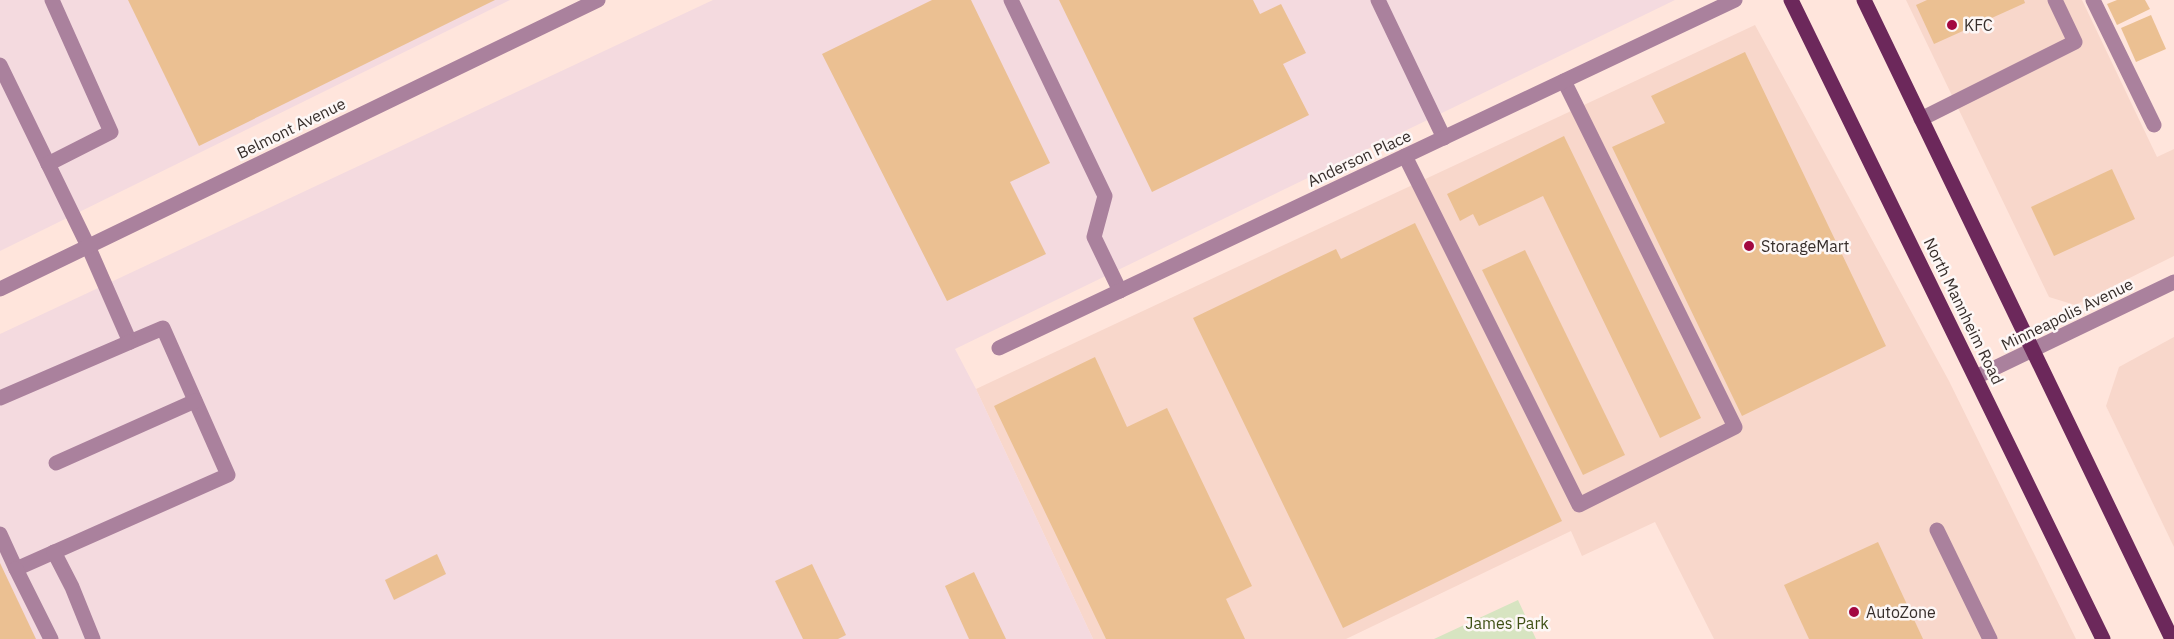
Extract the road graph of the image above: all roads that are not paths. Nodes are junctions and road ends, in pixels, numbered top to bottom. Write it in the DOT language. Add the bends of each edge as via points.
graph roads {
  1 [pos="52,0"];
  2 [pos="598,0"];
  3 [pos="1011,0"];
  4 [pos="1378,0"];
  5 [pos="1735,0"];
  6 [pos="1791,0"];
  7 [pos="1864,0"];
  8 [pos="2055,0"];
  9 [pos="2093,0"];
  10 [pos="0,65"];
  11 [pos="1564,81"];
  12 [pos="1922,119"];
  13 [pos="2154,125"];
  14 [pos="1444,138"];
  15 [pos="1405,156"];
  16 [pos="48,164"];
  17 [pos="88,246"];
  18 [pos="2174,282"];
  19 [pos="0,289"];
  20 [pos="1120,291"];
  21 [pos="130,342"];
  22 [pos="999,348"];
  23 [pos="2033,350"];
  24 [pos="1976,377"];
  25 [pos="0,398"];
  26 [pos="195,401"];
  27 [pos="56,463"];
  28 [pos="1937,530"];
  29 [pos="0,534"];
  30 [pos="54,552"];
  31 [pos="16,569"];
  32 [pos="51,639"];
  33 [pos="93,639"];
  34 [pos="1990,639"];
  35 [pos="2103,639"];
  36 [pos="2172,639"];
  1 -- 16 [label="street" via="111,132"];
  2 -- 17 [label="street, Belmont Avenue"];
  3 -- 20 [label="street" via="1105,196 1094,237"];
  4 -- 14 [label="street"];
  5 -- 11 [label="street, Anderson Place"];
  6 -- 24 [label="main road, North Mannheim Road"];
  7 -- 12 [label="main road"];
  8 -- 12 [label="street" via="2075,42"];
  9 -- 13 [label="street"];
  10 -- 16 [label="street"];
  11 -- 14 [label="street, Anderson Place"];
  11 -- 15 [label="street" via="1736,427 1579,505"];
  12 -- 23 [label="main road"];
  14 -- 15 [label="street, Anderson Place"];
  15 -- 20 [label="street, Anderson Place"];
  16 -- 17 [label="street"];
  17 -- 19 [label="street, Belmont Avenue"];
  17 -- 21 [label="street"];
  18 -- 23 [label="street, Minneapolis Avenue"];
  20 -- 22 [label="street, Anderson Place"];
  21 -- 25 [label="street"];
  21 -- 26 [label="street" via="163,328"];
  23 -- 24 [label="street, Minneapolis Avenue"];
  23 -- 36 [label="main road"];
  24 -- 35 [label="main road, North Mannheim Road"];
  26 -- 27 [label="street"];
  26 -- 30 [label="street" via="228,475"];
  28 -- 34 [label="street"];
  29 -- 31 [label="street"];
  30 -- 31 [label="street"];
  30 -- 33 [label="street"];
  31 -- 32 [label="street"];
}
